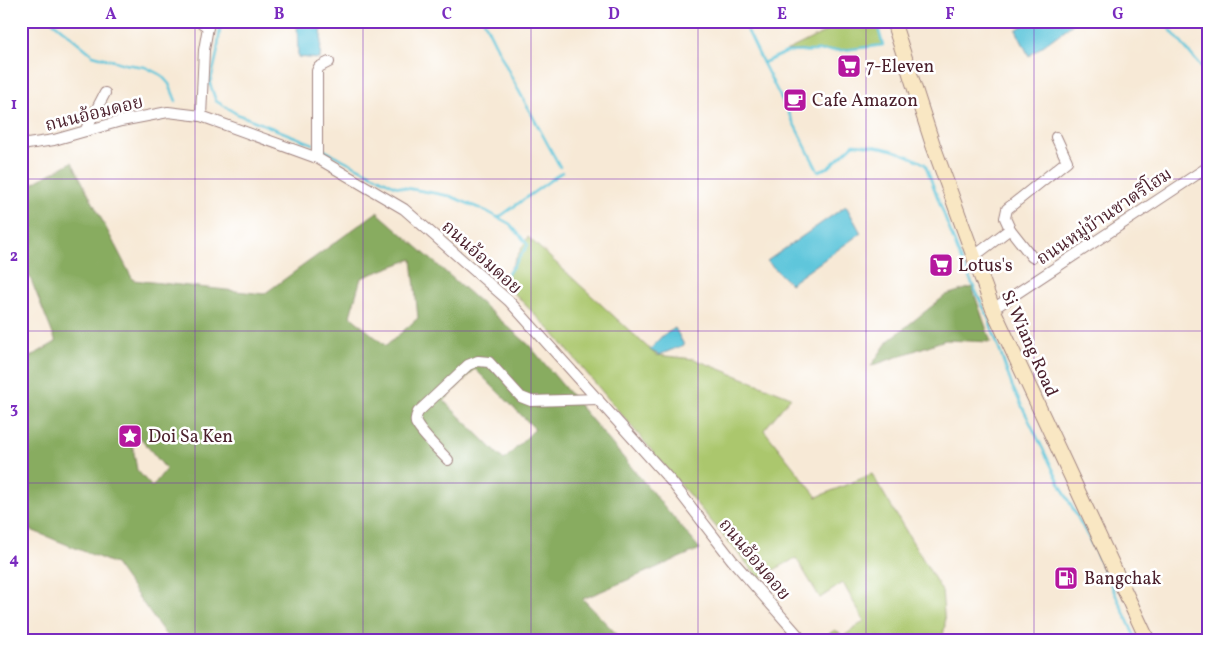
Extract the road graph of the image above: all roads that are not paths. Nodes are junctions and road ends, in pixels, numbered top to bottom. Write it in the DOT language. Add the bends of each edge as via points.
graph roads {
  1 [pos="199,21"];
  2 [pos="893,21"];
  3 [pos="209,24"];
  4 [pos="328,62"];
  5 [pos="106,93"];
  6 [pos="201,116"];
  7 [pos="85,131"];
  8 [pos="1056,137"];
  9 [pos="21,145"];
  10 [pos="317,158"];
  11 [pos="1208,167"];
  12 [pos="1010,229"];
  13 [pos="973,257"];
  14 [pos="1032,257"];
  15 [pos="993,309"];
  16 [pos="598,399"];
  17 [pos="448,460"];
  18 [pos="803,641"];
  19 [pos="1148,641"];
  1 -- 3 [label="street"];
  2 -- 13 [label="main road, Si Wiang Road"];
  3 -- 6 [label="street" via="204,50"];
  4 -- 10 [label="street" via="316,71"];
  5 -- 7 [label="street"];
  6 -- 7 [label="street, ถนนอ้อมดอย" via="168,112"];
  6 -- 10 [label="street, ถนนอ้อมดอย"];
  7 -- 9 [label="street, ถนนอ้อมดอย"];
  8 -- 12 [label="street" via="1067,161 1007,209 1005,218"];
  10 -- 16 [label="street, ถนนอ้อมดอย" via="404,209 509,301"];
  11 -- 15 [label="street, ถนนหมู่บ้านชาตรีโฮม"];
  12 -- 13 [label="street"];
  12 -- 14 [label="street"];
  13 -- 15 [label="main road, Si Wiang Road"];
  15 -- 19 [label="main road, Si Wiang Road"];
  16 -- 17 [label="street" via="531,401 521,397 489,362 478,361 468,365 415,418 420,429"];
  16 -- 18 [label="street, ถนนอ้อมดอย" via="671,481 732,560"];
}
